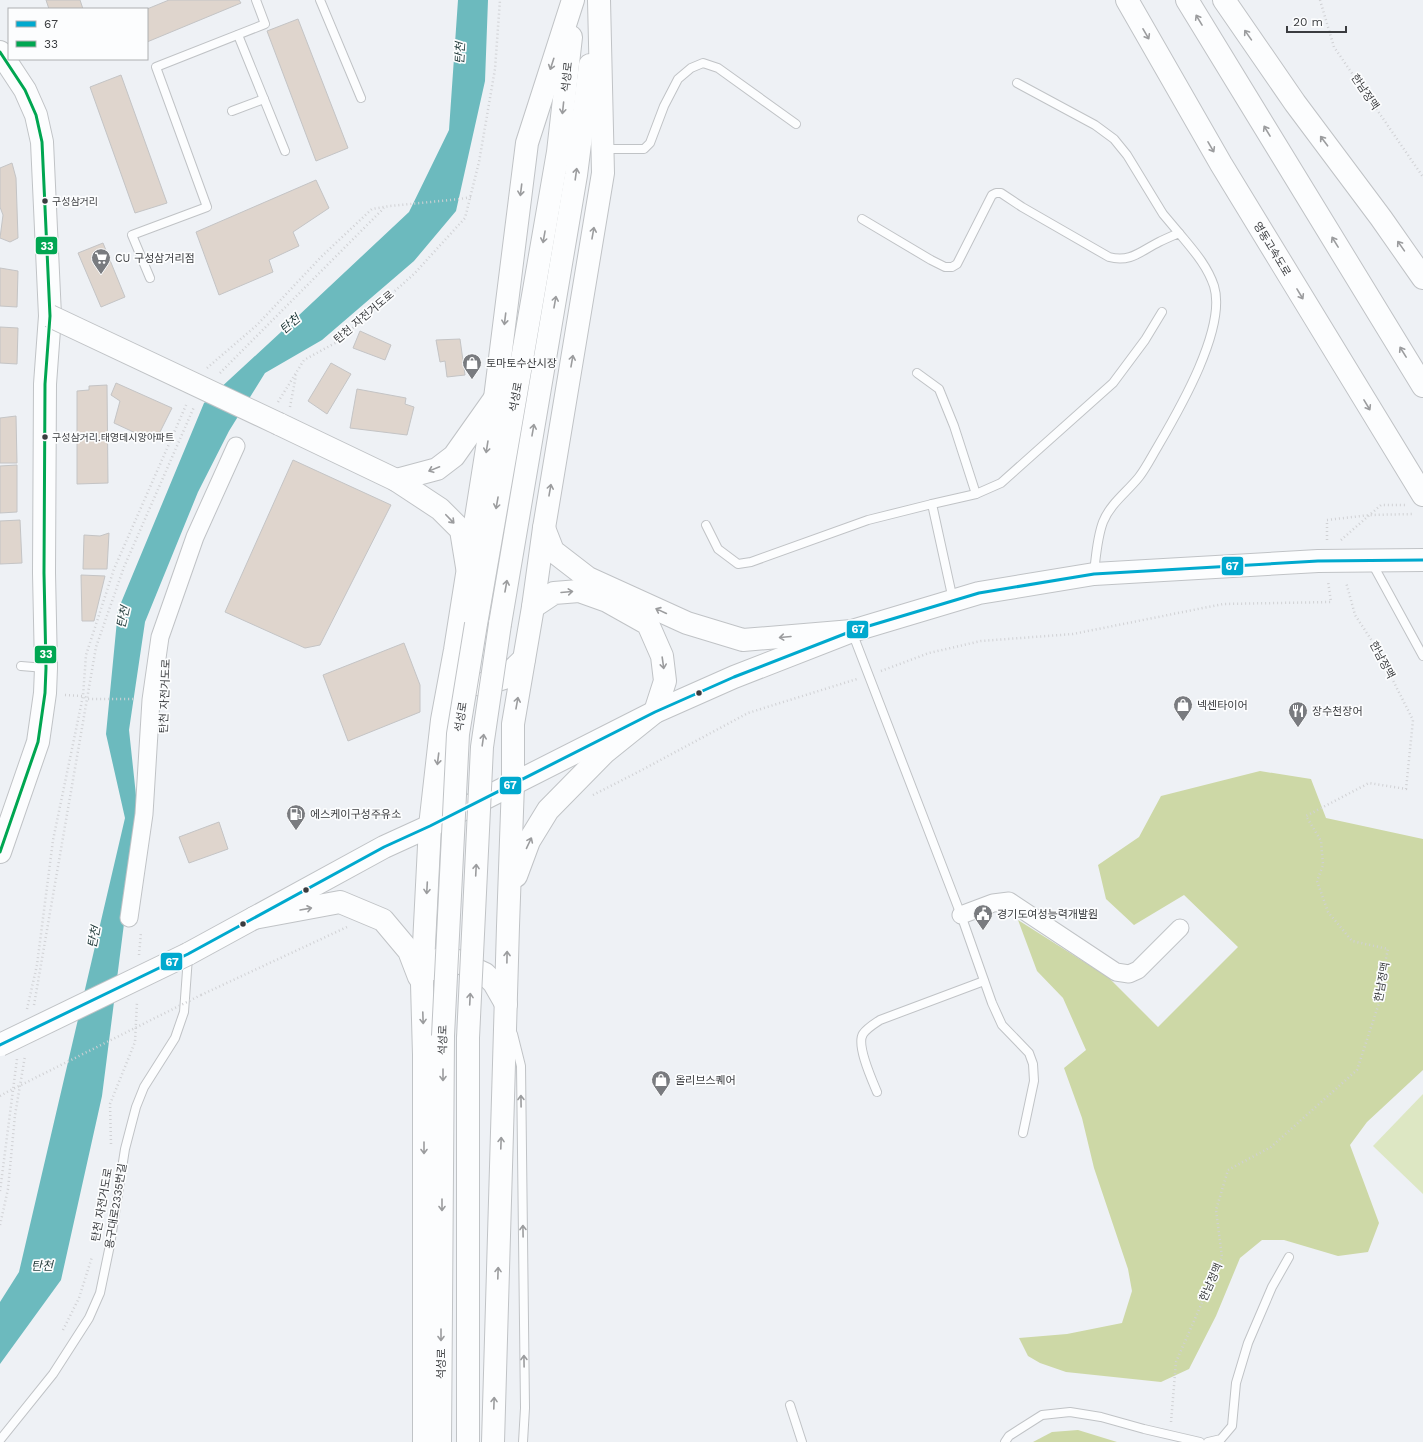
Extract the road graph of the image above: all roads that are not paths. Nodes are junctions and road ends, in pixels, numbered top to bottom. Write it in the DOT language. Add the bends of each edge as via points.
graph roads {
  1 [pos="256,0"];
  2 [pos="320,0"];
  3 [pos="574,0"];
  4 [pos="599,0"];
  5 [pos="1127,0"];
  6 [pos="1186,0"];
  7 [pos="1224,0"];
  8 [pos="238,35"];
  9 [pos="0,52"];
  10 [pos="1017,83"];
  11 [pos="361,98"];
  12 [pos="264,99"];
  13 [pos="232,111"];
  14 [pos="796,124"];
  15 [pos="603,150"];
  16 [pos="285,151"];
  17 [pos="862,219"];
  18 [pos="1179,233"];
  19 [pos="150,278"];
  20 [pos="1423,278"];
  21 [pos="1162,312"];
  22 [pos="50,316"];
  23 [pos="917,373"];
  24 [pos="1423,386"];
  25 [pos="495,398"];
  26 [pos="236,446"];
  27 [pos="396,480"];
  28 [pos="976,494"];
  29 [pos="932,504"];
  30 [pos="1416,504"];
  31 [pos="706,525"];
  32 [pos="544,528"];
  33 [pos="1370,560"];
  34 [pos="1423,560"];
  35 [pos="467,568"];
  36 [pos="1094,574"];
  37 [pos="953,601"];
  38 [pos="533,607"];
  39 [pos="852,632"];
  40 [pos="455,650"];
  41 [pos="1423,656"];
  42 [pos="524,659"];
  43 [pos="21,666"];
  44 [pos="46,668"];
  45 [pos="655,712"];
  46 [pos="513,783"];
  47 [pos="430,826"];
  48 [pos="0,852"];
  49 [pos="960,915"];
  50 [pos="254,918"];
  51 [pos="508,921"];
  52 [pos="135,922"];
  53 [pos="1180,928"];
  54 [pos="188,954"];
  55 [pos="984,981"];
  56 [pos="422,984"];
  57 [pos="506,1004"];
  58 [pos="9,1050"];
  59 [pos="876,1092"];
  60 [pos="1023,1133"];
  61 [pos="1289,1257"];
  62 [pos="790,1405"];
  63 [pos="0,1440"];
  64 [pos="424,1442"];
  65 [pos="440,1442"];
  66 [pos="468,1442"];
  67 [pos="493,1442"];
  68 [pos="523,1442"];
  69 [pos="802,1442"];
  70 [pos="1005,1442"];
  71 [pos="1200,1442"];
  72 [pos="1208,1442"];
  1 -- 8 [label="lane" via="265,24"];
  2 -- 11 [label="lane"];
  3 -- 25 [label="main road, one-way" via="527,143"];
  3 -- 65 [label="main road, 석성로, one-way, bridge" via="558,152 458,734 443,1036"];
  4 -- 15 [label="main road"];
  66 -- 4 [label="main road, 석성로, one-way, bridge" via="468,1038 482,747 500,624 576,175"];
  5 -- 30 [label="main road, 영동고속도로, one-way" via="1221,164 1406,468"];
  24 -- 6 [label="main road, one-way"];
  20 -- 7 [label="main road, one-way" via="1295,103"];
  8 -- 12 [label="lane"];
  8 -- 19 [label="lane" via="156,67 206,207 132,235"];
  9 -- 22 [label="main road" via="25,90 36,115 42,142"];
  10 -- 18 [label="lane" via="1095,125 1114,139 1127,154 1163,214"];
  12 -- 13 [label="lane"];
  12 -- 16 [label="lane"];
  14 -- 15 [label="lane" via="718,68 703,63 691,68 678,79 664,106 650,144 644,149"];
  32 -- 15 [label="main road, one-way" via="604,173"];
  17 -- 18 [label="lane" via="945,267 956,264 992,194 996,193 1001,193 1109,257 1120,260 1140,254"];
  18 -- 36 [label="lane" via="1206,266 1214,287 1217,309 1209,340 1176,416 1139,477 1115,503 1104,521 1098,541"];
  21 -- 28 [label="lane" via="1113,383 1001,483"];
  22 -- 27 [label="main road, bridge" via="280,419"];
  22 -- 44 [label="main road" via="45,384"];
  23 -- 28 [label="lane" via="938,389 954,426"];
  25 -- 27 [label="main road, one-way" via="454,456 437,469"];
  25 -- 35 [label="main road, one-way"];
  26 -- 52 [label="street" via="195,537 160,637 151,700"];
  27 -- 35 [label="main road, one-way" via="440,509 461,530"];
  28 -- 29 [label="lane"];
  29 -- 31 [label="lane" via="868,520 751,562 738,564 718,549"];
  29 -- 37 [label="lane"];
  32 -- 38 [label="main road"];
  39 -- 32 [label="main road, one-way" via="743,640 687,623 588,578 552,551"];
  33 -- 34 [label="main road"];
  33 -- 36 [label="main road"];
  33 -- 41 [label="lane"];
  35 -- 40 [label="main road"];
  36 -- 37 [label="main road" via="979,593"];
  37 -- 39 [label="main road"];
  38 -- 42 [label="main road"];
  38 -- 45 [label="main road, one-way" via="554,593 579,591 607,601 648,624 662,656 665,681"];
  39 -- 45 [label="main road"];
  39 -- 49 [label="lane"];
  40 -- 42 [label="main road" via="462,675 470,682 482,685 504,678"];
  40 -- 47 [label="main road, one-way" via="442,720"];
  46 -- 42 [label="main road, one-way" via="513,724"];
  43 -- 44 [label="lane"];
  44 -- 48 [label="main road" via="38,742"];
  45 -- 46 [label="main road"];
  51 -- 45 [label="main road, one-way" via="515,878 529,841 548,810 604,753"];
  46 -- 47 [label="main road"];
  46 -- 51 [label="main road"];
  47 -- 50 [label="main road" via="384,847"];
  47 -- 56 [label="main road, one-way"];
  49 -- 53 [label="street" via="993,902 1009,901 1116,972 1129,974 1138,970"];
  49 -- 55 [label="lane"];
  50 -- 54 [label="main road"];
  50 -- 56 [label="main road, one-way" via="340,902 383,920 409,951"];
  57 -- 51 [label="main road, one-way"];
  54 -- 58 [label="main road, bridge"];
  54 -- 63 [label="lane, 용구대로2335번길" via="184,1012 175,1038 144,1087 132,1120 100,1293 89,1318 53,1374"];
  55 -- 59 [label="lane" via="880,1020 869,1027 862,1035 861,1045"];
  55 -- 60 [label="lane" via="1002,1025 1029,1053 1033,1064 1034,1081"];
  56 -- 57 [label="main road" via="440,959 456,961 485,974 494,983"];
  56 -- 64 [label="main road, one-way"];
  67 -- 57 [label="main road, one-way"];
  68 -- 57 [label="lane, one-way" via="525,1400 521,1066"];
  61 -- 72 [label="lane" via="1272,1288 1248,1343 1236,1383 1232,1426 1221,1439"];
  62 -- 69 [label="lane"];
  70 -- 71 [label="lane" via="1009,1436 1042,1415 1070,1412 1101,1417"];
}
